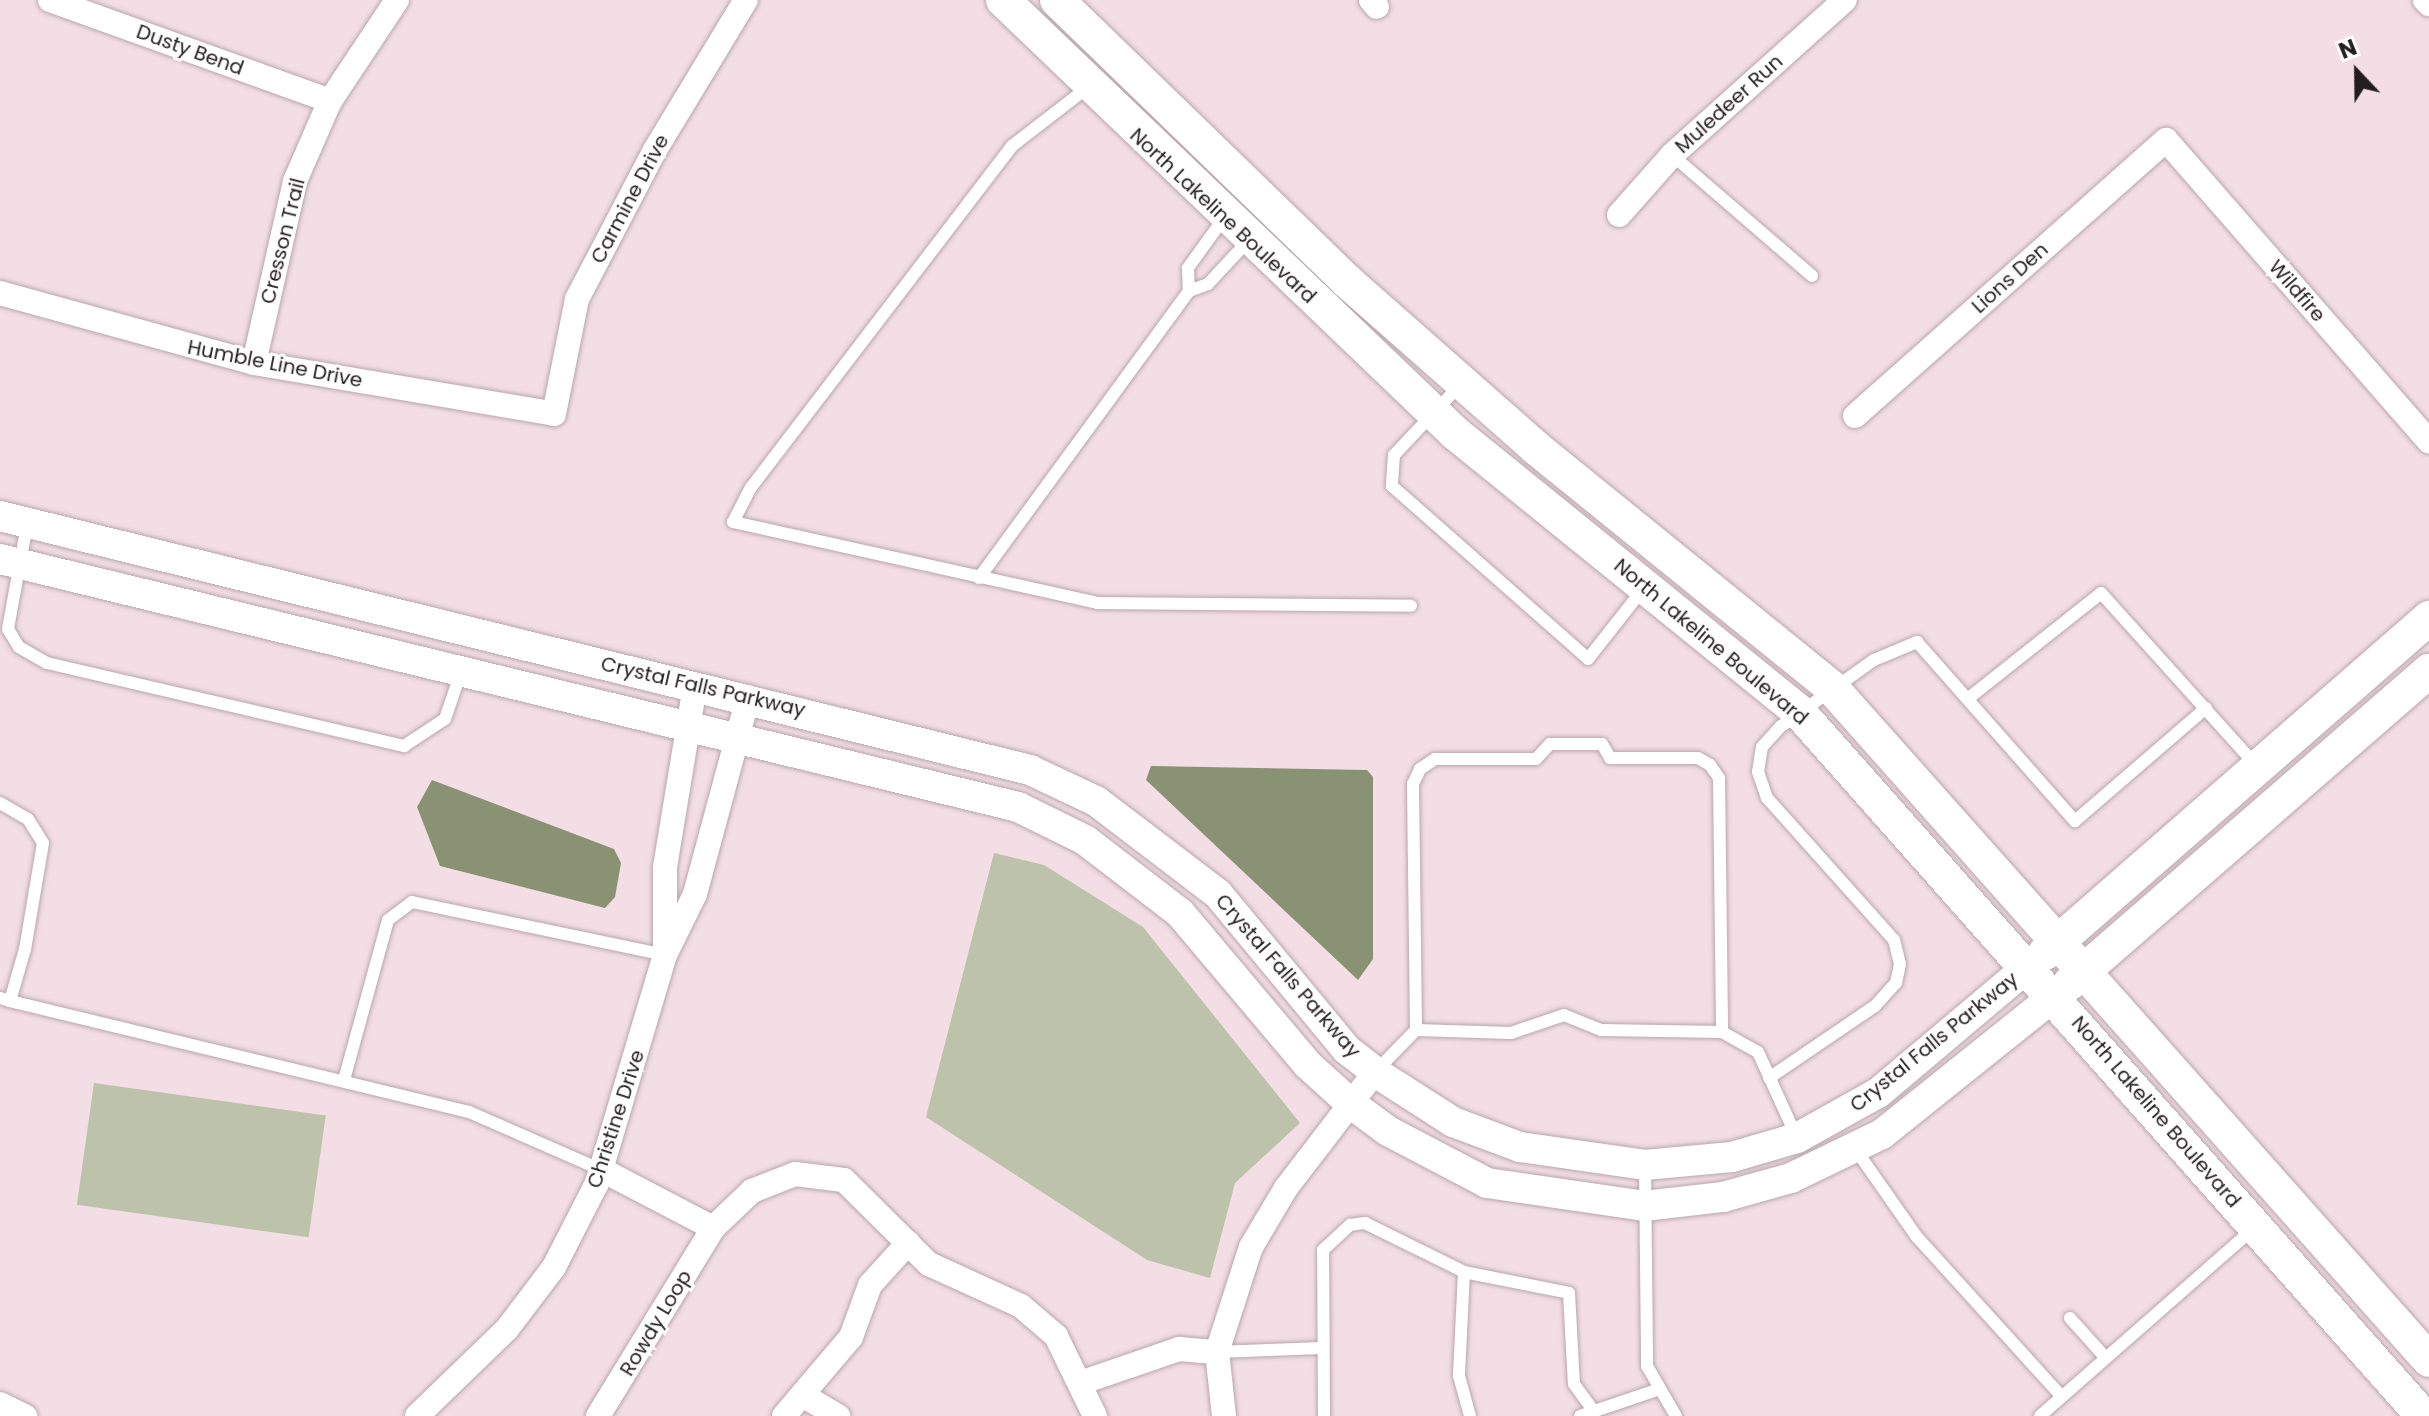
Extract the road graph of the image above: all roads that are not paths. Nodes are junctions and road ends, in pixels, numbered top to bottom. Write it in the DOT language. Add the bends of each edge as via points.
graph roads {
  1 [pos="50,0"];
  2 [pos="397,0"];
  3 [pos="746,0"];
  4 [pos="1003,0"];
  5 [pos="1057,0"];
  6 [pos="1845,0"];
  7 [pos="1087,88"];
  8 [pos="330,101"];
  9 [pos="2166,140"];
  10 [pos="1672,155"];
  11 [pos="1619,215"];
  12 [pos="1236,229"];
  13 [pos="1812,276"];
  14 [pos="1189,291"];
  15 [pos="0,293"];
  16 [pos="254,363"];
  17 [pos="1462,383"];
  18 [pos="1433,413"];
  19 [pos="554,414"];
  20 [pos="1855,416"];
  21 [pos="2429,442"];
  22 [pos="14,519"];
  23 [pos="9,560"];
  24 [pos="979,578"];
  25 [pos="1645,587"];
  26 [pos="1411,606"];
  27 [pos="2429,618"];
  28 [pos="462,669"];
  29 [pos="2429,671"];
  30 [pos="695,685"];
  31 [pos="1831,687"];
  32 [pos="748,697"];
  33 [pos="1970,697"];
  34 [pos="2206,708"];
  35 [pos="1799,712"];
  36 [pos="688,723"];
  37 [pos="734,735"];
  38 [pos="2258,767"];
  39 [pos="0,803"];
  40 [pos="2061,940"];
  41 [pos="665,955"];
  42 [pos="2029,966"];
  43 [pos="2085,970"];
  44 [pos="2054,996"];
  45 [pos="5,1000"];
  46 [pos="1416,1030"];
  47 [pos="1722,1032"];
  48 [pos="1375,1072"];
  49 [pos="1769,1078"];
  50 [pos="344,1080"];
  51 [pos="1350,1103"];
  52 [pos="1797,1138"];
  53 [pos="1856,1150"];
  54 [pos="1645,1165"];
  55 [pos="602,1170"];
  56 [pos="1644,1206"];
  57 [pos="2256,1226"];
  58 [pos="713,1228"];
  59 [pos="908,1243"];
  60 [pos="1464,1272"];
  61 [pos="2070,1318"];
  62 [pos="1321,1348"];
  63 [pos="2426,1350"];
  64 [pos="1217,1352"];
  65 [pos="2105,1357"];
  66 [pos="1083,1382"];
  67 [pos="1657,1390"];
  68 [pos="802,1395"];
  69 [pos="2061,1396"];
  70 [pos="0,1404"];
  71 [pos="1594,1412"];
  72 [pos="25,1416"];
  73 [pos="417,1416"];
  74 [pos="598,1416"];
  75 [pos="784,1416"];
  76 [pos="838,1416"];
  77 [pos="1095,1416"];
  78 [pos="1224,1416"];
  79 [pos="1324,1416"];
  80 [pos="1470,1416"];
  81 [pos="1580,1416"];
  82 [pos="1676,1416"];
  83 [pos="2040,1416"];
  84 [pos="2423,1416"];
  1 -- 8 [label="street, Dusty Bend"];
  2 -- 8 [label="street, Cresson Trail"];
  3 -- 19 [label="street, Carmine Drive" via="655,150 577,299"];
  4 -- 7 [label="main road, North Lakeline Boulevard"];
  5 -- 17 [label="main road, North Lakeline Boulevard"];
  6 -- 10 [label="street, Muledeer Run"];
  7 -- 12 [label="main road, North Lakeline Boulevard"];
  7 -- 24 [label="lane" via="1012,146 751,487 733,522"];
  8 -- 16 [label="street, Cresson Trail" via="295,181"];
  9 -- 20 [label="street, Lions Den"];
  9 -- 21 [label="street, Wildfire"];
  10 -- 11 [label="street, Muledeer Run"];
  10 -- 13 [label="lane"];
  12 -- 14 [label="lane" via="1208,284"];
  12 -- 14 [label="lane" via="1188,268"];
  12 -- 18 [label="main road, North Lakeline Boulevard"];
  14 -- 24 [label="lane"];
  15 -- 16 [label="street, Humble Line Drive"];
  16 -- 19 [label="street, Humble Line Drive"];
  17 -- 18 [label="lane"];
  17 -- 31 [label="main road, North Lakeline Boulevard"];
  18 -- 25 [label="main road, North Lakeline Boulevard"];
  18 -- 25 [label="lane" via="1394,455 1392,486 1588,659"];
  22 -- 23 [label="lane"];
  22 -- 30 [label="street, Crystal Falls Parkway"];
  23 -- 28 [label="street, Crystal Falls Parkway"];
  23 -- 28 [label="lane" via="8,629 19,647 47,663 404,746 445,719"];
  24 -- 26 [label="lane" via="1097,603"];
  25 -- 35 [label="main road, North Lakeline Boulevard"];
  27 -- 38 [label="main road, Crystal Falls Parkway"];
  28 -- 36 [label="street, Crystal Falls Parkway"];
  29 -- 43 [label="main road, Crystal Falls Parkway"];
  30 -- 32 [label="street, Crystal Falls Parkway"];
  30 -- 36 [label="street, Christine Drive"];
  31 -- 33 [label="lane" via="1900,644 1917,642"];
  31 -- 35 [label="lane"];
  31 -- 40 [label="main road, North Lakeline Boulevard"];
  32 -- 37 [label="street, Christine Drive"];
  32 -- 48 [label="street, Crystal Falls Parkway" via="950,745 1096,801 1218,894 1346,1049"];
  33 -- 34 [label="lane" via="2101,593"];
  33 -- 34 [label="lane" via="2075,821"];
  34 -- 38 [label="lane"];
  35 -- 42 [label="main road, North Lakeline Boulevard"];
  35 -- 49 [label="lane" via="1762,747 1758,772 1767,798 1894,940 1900,964 1896,983 1875,1006"];
  36 -- 37 [label="street, Crystal Falls Parkway"];
  36 -- 41 [label="street, Christine Drive" via="665,867"];
  37 -- 41 [label="street, Christine Drive" via="695,894"];
  37 -- 51 [label="street, Crystal Falls Parkway" via="1018,807 1085,840 1180,913 1307,1064"];
  38 -- 40 [label="main road, Crystal Falls Parkway"];
  39 -- 45 [label="lane" via="28,819 43,843 35,912"];
  40 -- 42 [label="main road, Crystal Falls Parkway"];
  40 -- 43 [label="main road, North Lakeline Boulevard"];
  41 -- 50 [label="lane" via="412,902 388,920"];
  41 -- 55 [label="street, Christine Drive"];
  42 -- 44 [label="main road, North Lakeline Boulevard"];
  42 -- 52 [label="street, Crystal Falls Parkway" via="1878,1093"];
  43 -- 44 [label="main road, Crystal Falls Parkway"];
  43 -- 63 [label="main road, North Lakeline Boulevard"];
  44 -- 53 [label="street, Crystal Falls Parkway" via="1946,1088"];
  44 -- 57 [label="main road, North Lakeline Boulevard"];
  45 -- 50 [label="lane"];
  46 -- 47 [label="lane" via="1511,1033 1564,1015 1601,1030"];
  46 -- 47 [label="lane" via="1413,784 1420,769 1435,759 1536,759 1550,744 1602,744 1610,758 1698,758 1719,778"];
  46 -- 48 [label="lane"];
  47 -- 49 [label="lane" via="1758,1052"];
  48 -- 51 [label="street"];
  48 -- 54 [label="street, Crystal Falls Parkway" via="1453,1122 1520,1147"];
  49 -- 52 [label="lane"];
  50 -- 55 [label="lane" via="469,1112"];
  51 -- 56 [label="street, Crystal Falls Parkway" via="1388,1131 1487,1183"];
  51 -- 64 [label="street" via="1251,1247"];
  52 -- 54 [label="street, Crystal Falls Parkway" via="1732,1157"];
  53 -- 56 [label="street, Crystal Falls Parkway" via="1723,1197"];
  53 -- 69 [label="lane" via="1917,1237"];
  54 -- 56 [label="lane"];
  55 -- 58 [label="street"];
  55 -- 73 [label="street, Christine Drive" via="554,1267 507,1329"];
  56 -- 67 [label="lane" via="1647,1366"];
  57 -- 65 [label="lane"];
  57 -- 84 [label="main road, North Lakeline Boulevard"];
  58 -- 59 [label="street, Rowdy Loop" via="752,1191 795,1174 844,1180"];
  58 -- 74 [label="street, Rowdy Loop"];
  59 -- 66 [label="street, Rowdy Loop" via="929,1264 1021,1306 1056,1336"];
  59 -- 68 [label="street" via="885,1264 851,1337"];
  60 -- 62 [label="lane" via="1365,1223 1350,1225 1323,1250"];
  60 -- 71 [label="lane" via="1569,1293 1574,1384"];
  60 -- 80 [label="lane" via="1459,1376"];
  61 -- 65 [label="lane"];
  62 -- 64 [label="lane"];
  62 -- 79 [label="lane"];
  64 -- 66 [label="street" via="1166,1352"];
  64 -- 78 [label="street"];
  65 -- 69 [label="lane"];
  66 -- 77 [label="street, Rowdy Loop"];
  67 -- 71 [label="lane"];
  67 -- 82 [label="lane"];
  68 -- 75 [label="street"];
  68 -- 76 [label="street"];
  69 -- 83 [label="lane"];
  70 -- 72 [label="street"];
  71 -- 81 [label="lane"];
}
